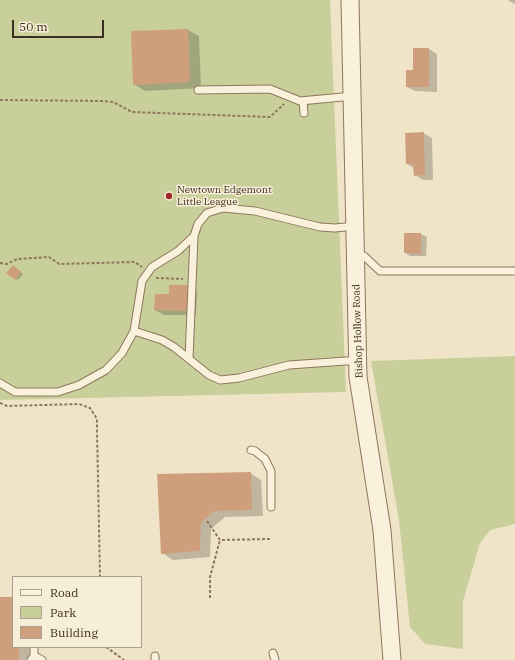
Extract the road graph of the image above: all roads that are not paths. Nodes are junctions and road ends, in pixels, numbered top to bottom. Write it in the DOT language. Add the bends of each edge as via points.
graph roads {
  1 [pos="350,0"];
  2 [pos="198,90"];
  3 [pos="353,96"];
  4 [pos="303,101"];
  5 [pos="304,113"];
  6 [pos="355,226"];
  7 [pos="194,236"];
  8 [pos="356,255"];
  9 [pos="515,272"];
  10 [pos="134,331"];
  11 [pos="189,359"];
  12 [pos="358,361"];
  13 [pos="0,383"];
  14 [pos="251,450"];
  15 [pos="271,507"];
  16 [pos="34,648"];
  17 [pos="33,658"];
  18 [pos="42,660"];
  19 [pos="392,660"];
  1 -- 3 [label="street, Bishop Hollow Road"];
  2 -- 4 [label="lane" via="270,86 291,98"];
  3 -- 4 [label="lane"];
  3 -- 6 [label="street, Bishop Hollow Road"];
  4 -- 5 [label="lane"];
  6 -- 7 [label="lane" via="320,227 255,211 223,208 208,213 198,224"];
  6 -- 8 [label="street, Bishop Hollow Road"];
  7 -- 10 [label="lane" via="178,251 152,267 142,281"];
  7 -- 11 [label="lane"];
  8 -- 9 [label="lane" via="364,256 380,271"];
  8 -- 12 [label="street, Bishop Hollow Road"];
  10 -- 11 [label="lane" via="162,340"];
  10 -- 13 [label="lane" via="122,353 106,370 79,384 58,392 15,392"];
  11 -- 12 [label="lane" via="220,380 239,378 290,365"];
  12 -- 19 [label="street, Bishop Hollow Road" via="358,377 382,530"];
  14 -- 15 [label="lane" via="265,459 271,471"];
  16 -- 17 [label="lane"];
  17 -- 18 [label="lane"];
}
